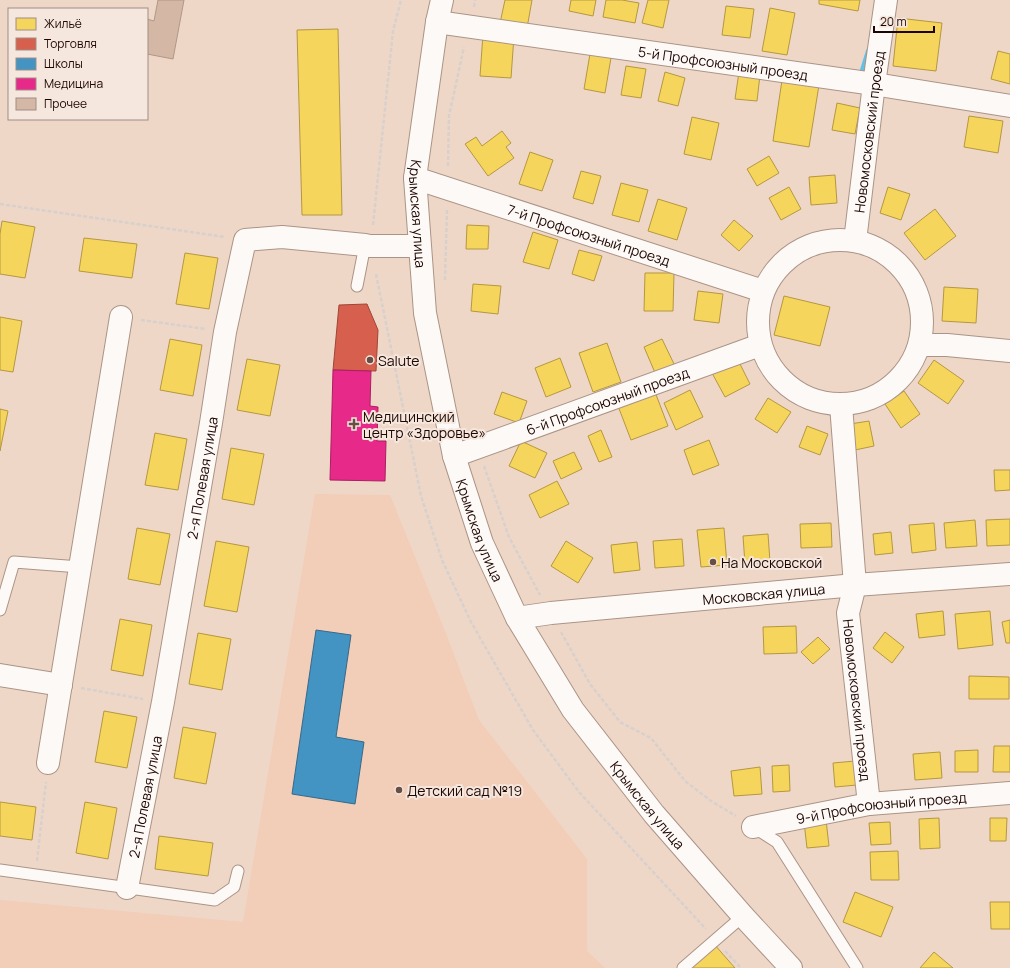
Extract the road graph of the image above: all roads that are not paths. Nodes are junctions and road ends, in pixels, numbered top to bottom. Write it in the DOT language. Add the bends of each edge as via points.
graph roads {
  1 [pos="442,0"];
  2 [pos="886,0"];
  3 [pos="437,22"];
  4 [pos="874,84"];
  5 [pos="1010,106"];
  6 [pos="415,178"];
  7 [pos="855,241"];
  8 [pos="365,244"];
  9 [pos="419,246"];
  10 [pos="357,286"];
  11 [pos="763,291"];
  12 [pos="121,316"];
  13 [pos="760,345"];
  14 [pos="920,345"];
  15 [pos="1010,351"];
  16 [pos="841,405"];
  17 [pos="454,456"];
  18 [pos="80,567"];
  19 [pos="1010,574"];
  20 [pos="855,585"];
  21 [pos="0,610"];
  22 [pos="517,618"];
  23 [pos="0,675"];
  24 [pos="60,685"];
  25 [pos="48,763"];
  26 [pos="1010,793"];
  27 [pos="869,804"];
  28 [pos="753,827"];
  29 [pos="0,870"];
  30 [pos="238,871"];
  31 [pos="127,888"];
  32 [pos="743,916"];
  33 [pos="683,968"];
  34 [pos="791,968"];
  35 [pos="857,968"];
  1 -- 3 [label="street, Крымская улица"];
  2 -- 4 [label="street, Новомосковский проезд"];
  3 -- 4 [label="street, 5-й Профсоюзный проезд"];
  3 -- 6 [label="street, Крымская улица"];
  4 -- 5 [label="street, 5-й Профсоюзный проезд"];
  4 -- 7 [label="street, Новомосковский проезд"];
  6 -- 9 [label="street, Крымская улица"];
  6 -- 11 [label="street, 7-й Профсоюзный проезд"];
  7 -- 11 [label="street" via="827,240 800,250 778,267"];
  7 -- 14 [label="street" via="887,254 911,278 922,311"];
  8 -- 9 [label="street"];
  8 -- 10 [label="lane"];
  8 -- 31 [label="street, 2-я Полевая улица" via="282,237 245,240 225,332 212,423 163,702"];
  9 -- 17 [label="street, Крымская улица" via="425,313"];
  11 -- 13 [label="street" via="757,318"];
  12 -- 18 [label="street"];
  13 -- 16 [label="street" via="777,377 806,398"];
  13 -- 17 [label="street, 6-й Профсоюзный проезд"];
  14 -- 15 [label="street"];
  14 -- 16 [label="street" via="903,376 892,385 875,397"];
  16 -- 20 [label="street, Новомосковский проезд"];
  17 -- 22 [label="street, Крымская улица" via="482,543"];
  18 -- 21 [label="lane" via="14,562"];
  18 -- 24 [label="street"];
  19 -- 20 [label="street, Московская улица"];
  20 -- 22 [label="street, Московская улица"];
  20 -- 27 [label="street, Новомосковский проезд" via="848,613"];
  22 -- 32 [label="street, Крымская улица" via="573,710 654,814"];
  23 -- 24 [label="street"];
  24 -- 25 [label="street"];
  26 -- 27 [label="street, 9-й Профсоюзный проезд"];
  27 -- 28 [label="street, 9-й Профсоюзный проезд"];
  28 -- 35 [label="lane" via="777,842"];
  29 -- 31 [label="lane"];
  30 -- 31 [label="lane" via="234,887 215,900"];
  32 -- 33 [label="lane"];
  32 -- 34 [label="street, Крымская улица"];
}
